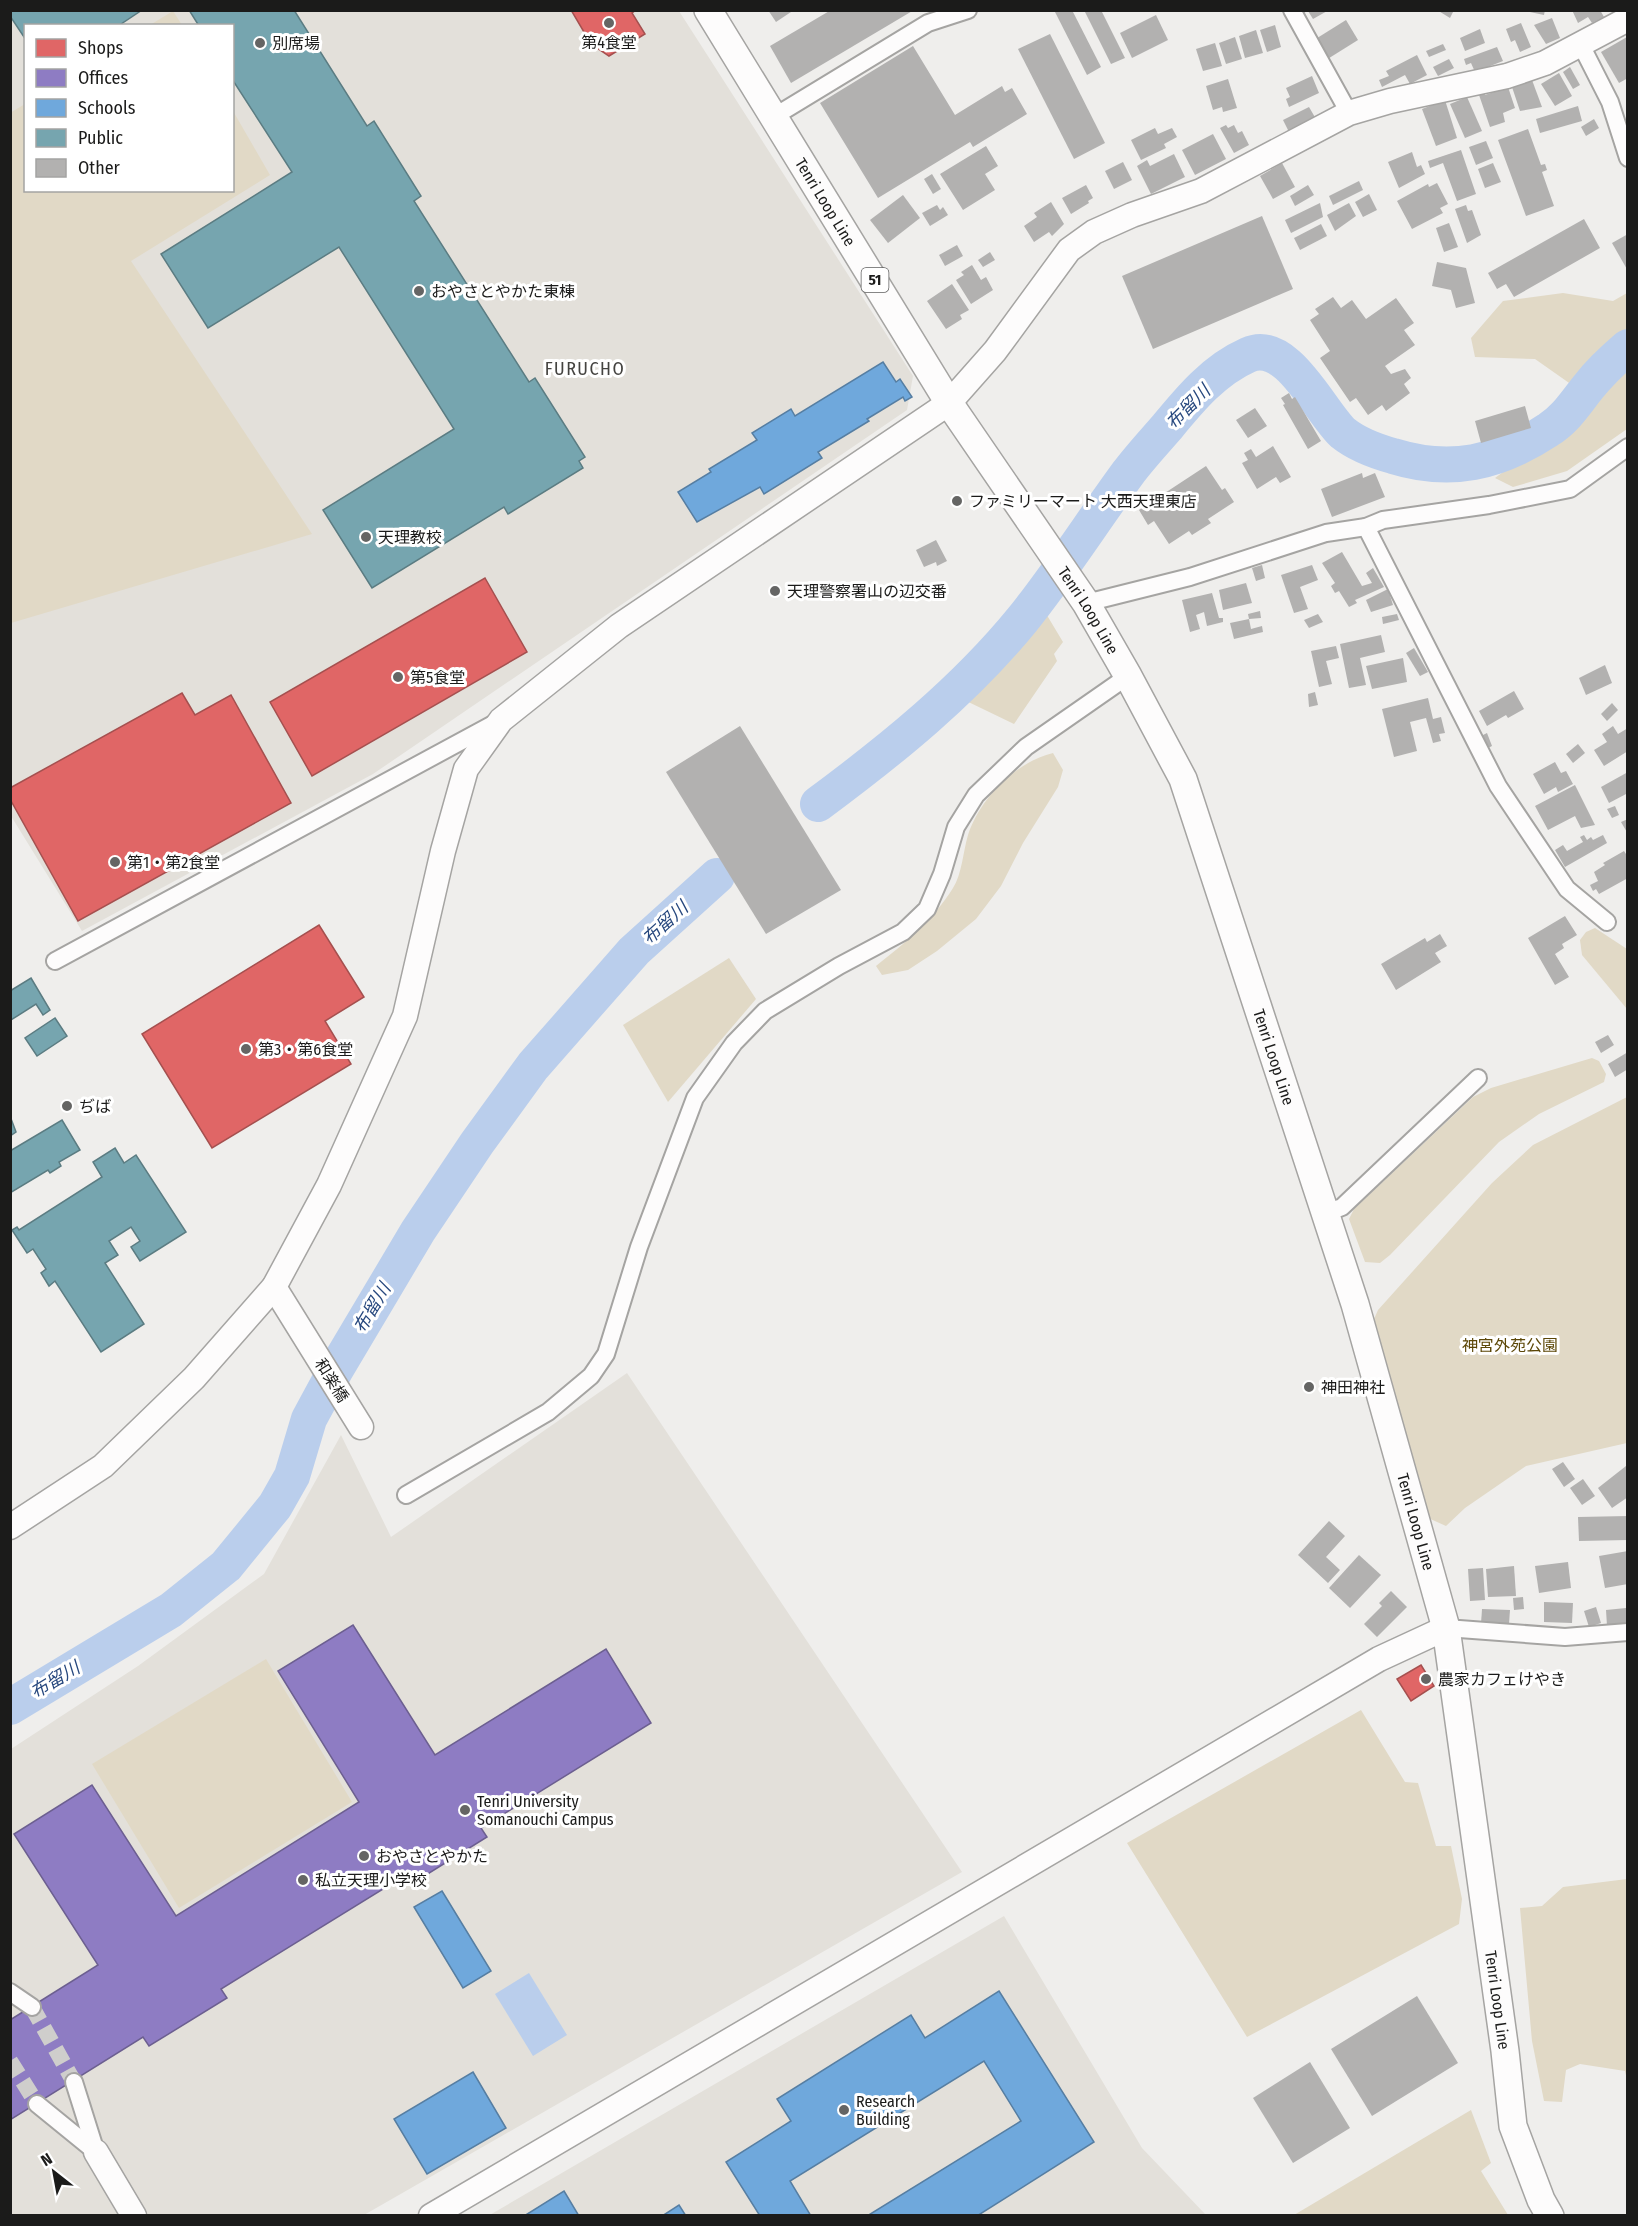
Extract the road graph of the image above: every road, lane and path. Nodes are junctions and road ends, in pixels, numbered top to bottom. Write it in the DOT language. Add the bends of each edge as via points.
graph roads {
  1 [pos="708,10"];
  2 [pos="968,10"];
  3 [pos="1292,10"];
  4 [pos="1628,19"];
  5 [pos="1580,43"];
  6 [pos="1349,113"];
  7 [pos="775,116"];
  8 [pos="1628,158"];
  9 [pos="949,403"];
  10 [pos="1628,447"];
  11 [pos="1366,527"];
  12 [pos="1079,594"];
  13 [pos="1128,676"];
  14 [pos="501,720"];
  15 [pos="1607,922"];
  16 [pos="55,961"];
  17 [pos="1478,1078"];
  18 [pos="1324,1214"];
  19 [pos="274,1287"];
  20 [pos="361,1427"];
  21 [pos="406,1495"];
  22 [pos="10,1527"];
  23 [pos="1446,1628"];
  24 [pos="1628,1632"];
  25 [pos="10,1992"];
  26 [pos="32,2007"];
  27 [pos="74,2082"];
  28 [pos="37,2104"];
  29 [pos="96,2152"];
  30 [pos="134,2216"];
  31 [pos="431,2216"];
  32 [pos="1550,2216"];
  1 -- 7 [label="main road, Tenri Loop Line / 51"];
  2 -- 7 [label="street" via="928,23"];
  3 -- 6 [label="street"];
  4 -- 5 [label="street"];
  5 -- 6 [label="street" via="1545,63 1507,76"];
  5 -- 8 [label="street" via="1610,102"];
  6 -- 9 [label="street" via="1233,176 1094,232 1069,250 995,351"];
  7 -- 9 [label="main road, Tenri Loop Line / 51"];
  9 -- 12 [label="main road, Tenri Loop Line / 51"];
  9 -- 14 [label="street" via="619,626"];
  10 -- 11 [label="street" via="1570,489 1383,520"];
  11 -- 12 [label="street" via="1326,533 1190,577"];
  11 -- 15 [label="street" via="1498,786 1567,889"];
  12 -- 13 [label="main road, Tenri Loop Line / 51"];
  13 -- 18 [label="main road, Tenri Loop Line / 51" via="1183,779"];
  13 -- 21 [label="street" via="1026,747 976,795 956,827 927,909 903,932 765,1011 734,1042 695,1098 639,1247 606,1354 591,1376 548,1412"];
  14 -- 16 [label="street"];
  14 -- 19 [label="street" via="466,769 405,1016 329,1185"];
  17 -- 18 [label="street" via="1342,1206"];
  18 -- 23 [label="main road, Tenri Loop Line / 51" via="1355,1304"];
  19 -- 20 [label="street, 和楽橋"];
  19 -- 22 [label="street" via="194,1378 103,1466"];
  23 -- 24 [label="street" via="1565,1637"];
  23 -- 31 [label="street" via="1379,1659"];
  23 -- 32 [label="main road, Tenri Loop Line / 51" via="1513,2126"];
  25 -- 26 [label="street"];
  27 -- 29 [label="street"];
  28 -- 29 [label="street"];
  29 -- 30 [label="street"];
}
